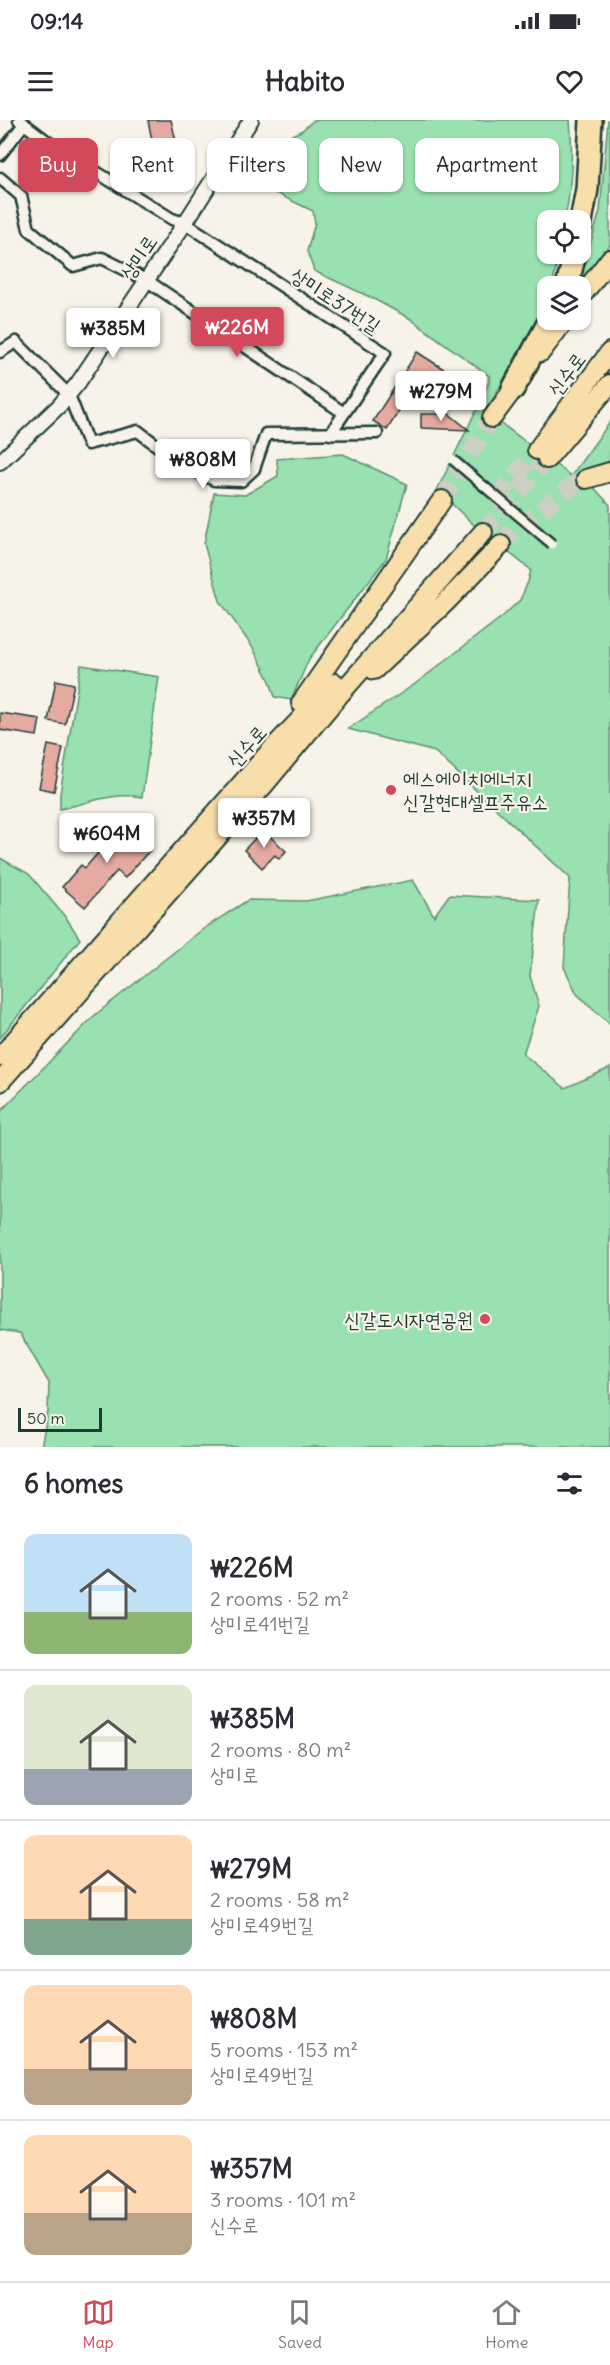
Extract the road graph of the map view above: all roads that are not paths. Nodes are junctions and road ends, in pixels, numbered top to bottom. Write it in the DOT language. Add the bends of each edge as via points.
graph roads {
  1 [pos="251,120"];
  2 [pos="591,120"];
  3 [pos="21,122"];
  4 [pos="0,155"];
  5 [pos="0,178"];
  6 [pos="583,210"];
  7 [pos="185,223"];
  8 [pos="610,259"];
  9 [pos="146,280"];
  10 [pos="591,284"];
  11 [pos="545,330"];
  12 [pos="557,330"];
  13 [pos="0,352"];
  14 [pos="610,352"];
  15 [pos="610,384"];
  16 [pos="513,389"];
  17 [pos="69,395"];
  18 [pos="344,413"];
  19 [pos="492,418"];
  20 [pos="377,433"];
  21 [pos="330,434"];
  22 [pos="453,460"];
  23 [pos="0,462"];
  24 [pos="610,472"];
  25 [pos="586,479"];
  26 [pos="442,500"];
  27 [pos="552,544"];
  28 [pos="501,545"];
  29 [pos="349,684"];
  30 [pos="273,748"];
  31 [pos="8,1057"];
  32 [pos="0,1082"];
  1 -- 7 [label="street, 상미로"];
  2 -- 6 [label="highway"];
  3 -- 4 [label="street"];
  3 -- 7 [label="street" via="172,219"];
  5 -- 9 [label="street" via="21,196 29,230 73,266 102,258"];
  7 -- 9 [label="street, 상미로"];
  7 -- 18 [label="street, 상미로37번길" via="385,353"];
  8 -- 10 [label="main road"];
  9 -- 17 [label="street, 상미로"];
  9 -- 18 [label="street"];
  11 -- 16 [label="highway"];
  12 -- 16 [label="main road"];
  13 -- 17 [label="street" via="15,342"];
  14 -- 15 [label="main road, 신수로" via="542,454"];
  16 -- 19 [label="main road"];
  17 -- 21 [label="street" via="88,444 138,431 181,464 214,480 241,481 254,469 266,434"];
  17 -- 23 [label="street, 상미로"];
  18 -- 21 [label="street, 상미로37번길"];
  20 -- 21 [label="street"];
  22 -- 27 [label="street, bridge"];
  24 -- 25 [label="main road"];
  26 -- 30 [label="main road" via="286,723"];
  28 -- 29 [label="main road" via="370,674"];
  29 -- 30 [label="main road, 신수로" via="478,528"];
  29 -- 31 [label="main road, 신수로" via="264,786"];
  30 -- 31 [label="main road, 신수로"];
  31 -- 32 [label="main road"];
}
